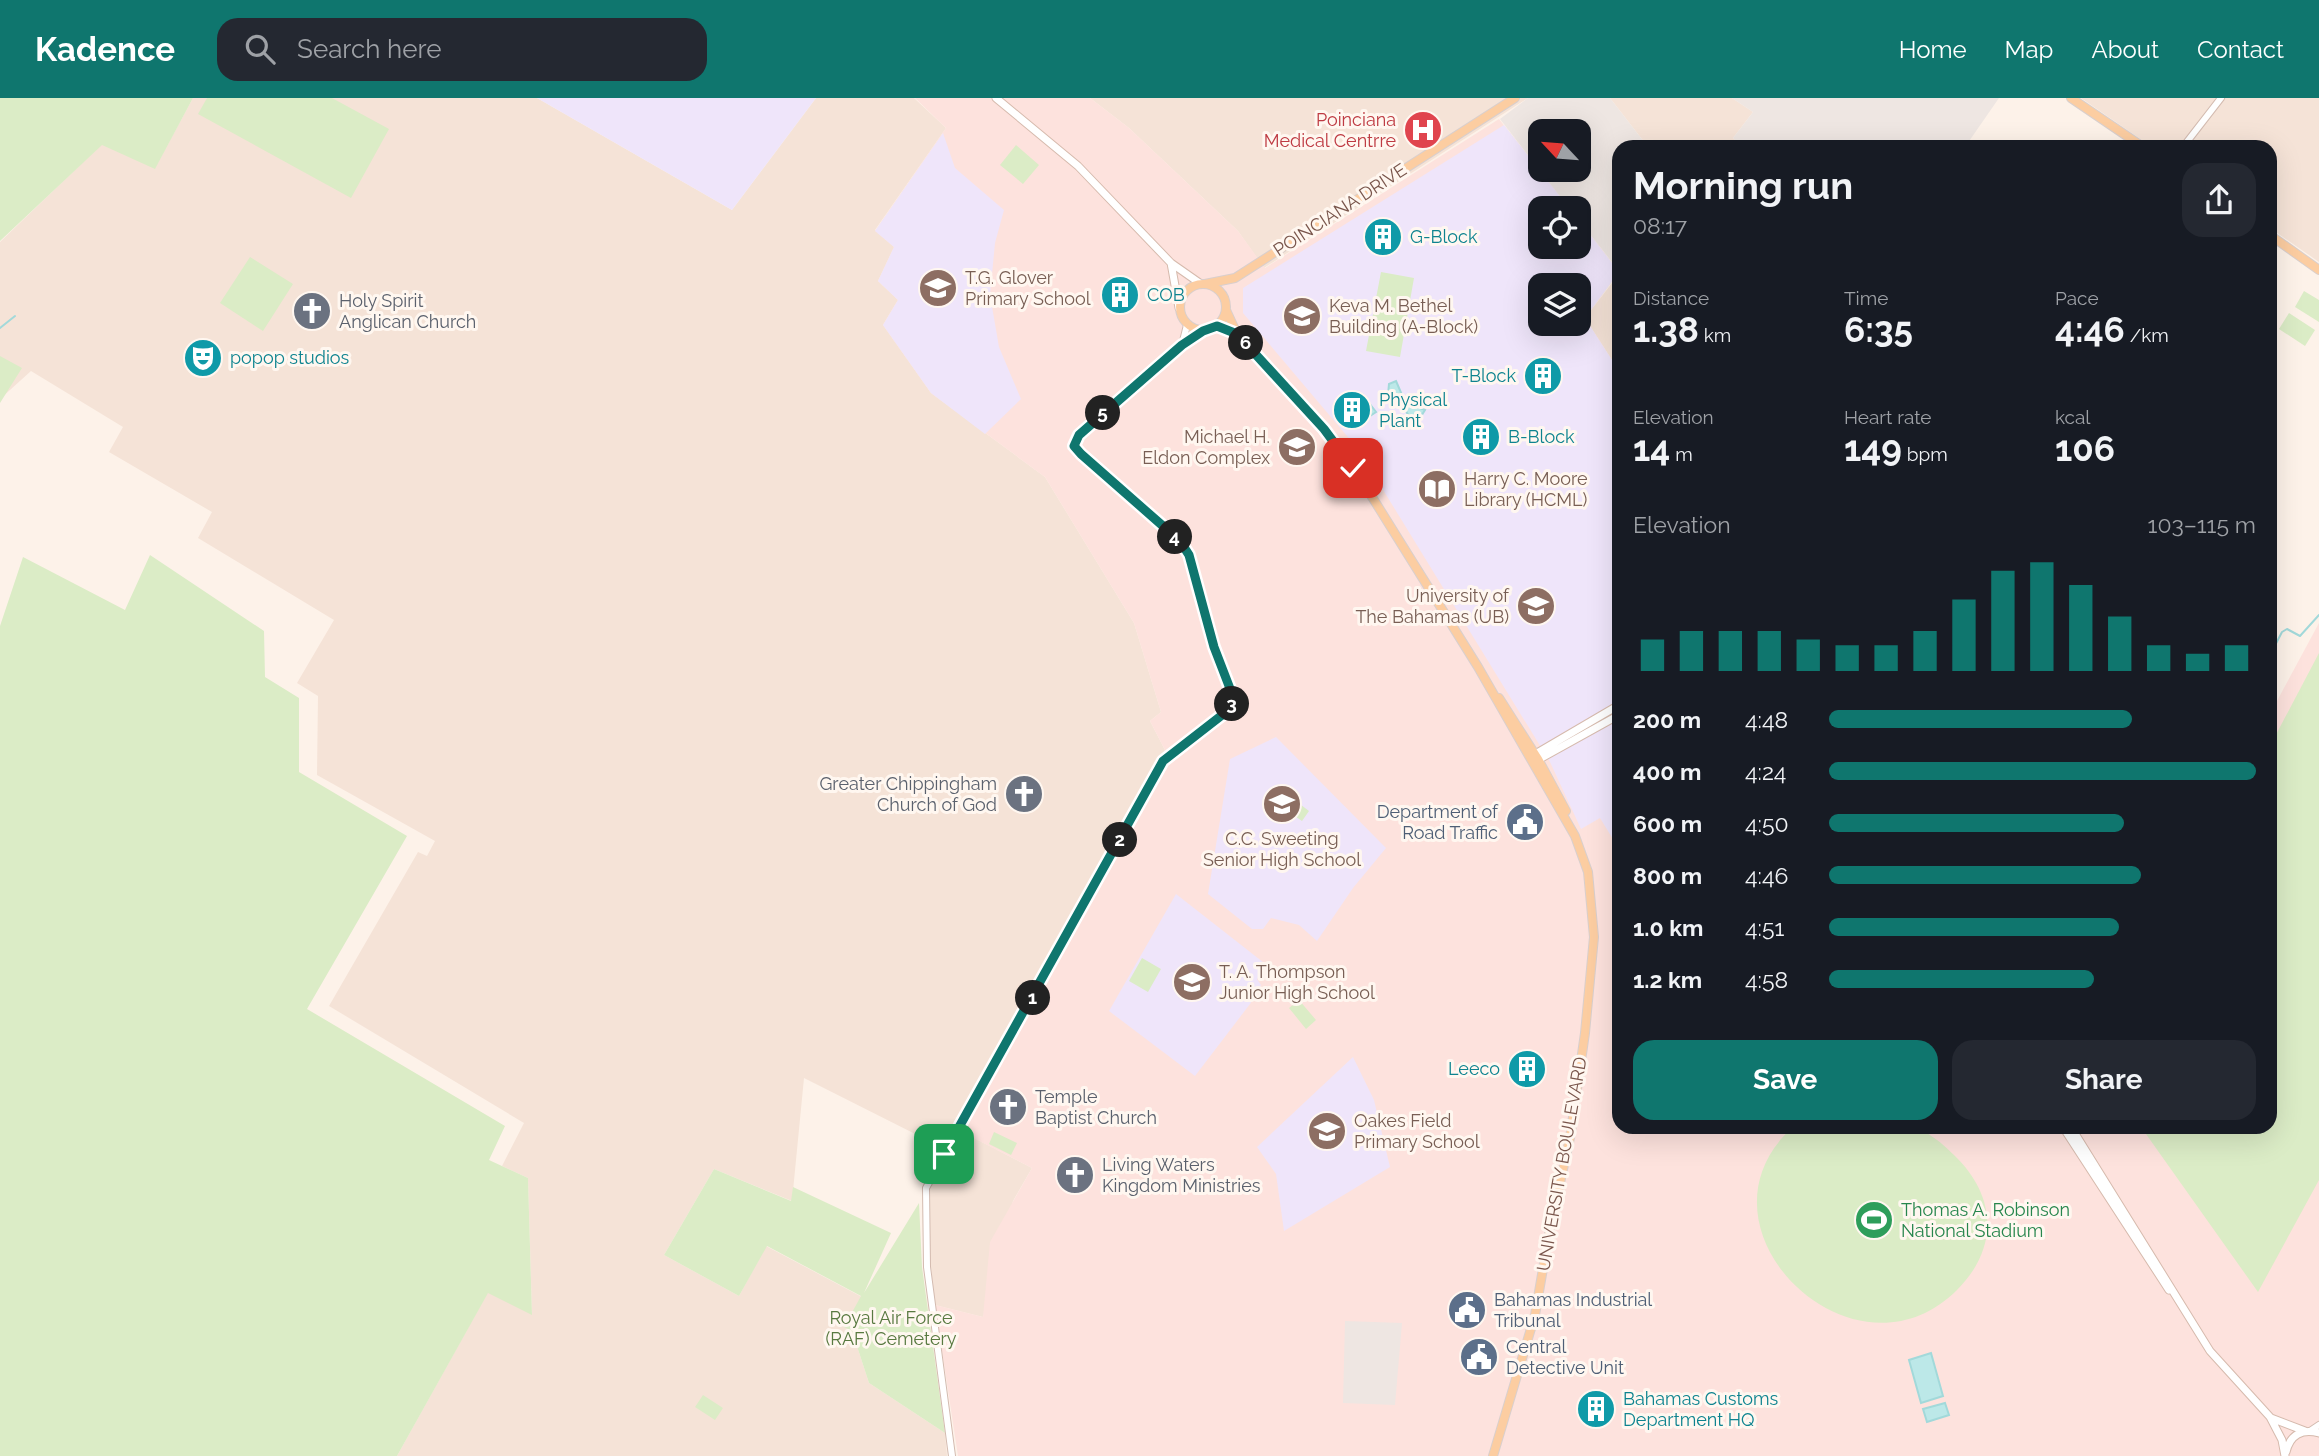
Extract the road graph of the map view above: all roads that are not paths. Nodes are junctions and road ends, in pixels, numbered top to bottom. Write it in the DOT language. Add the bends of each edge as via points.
graph roads {
  1 [pos="996,98"];
  2 [pos="1516,98"];
  3 [pos="2071,98"];
  4 [pos="2221,98"];
  5 [pos="2133,140"];
  6 [pos="2188,140"];
  7 [pos="2277,240"];
  8 [pos="1171,263"];
  9 [pos="2319,270"];
  10 [pos="1235,278"];
  11 [pos="1203,284"];
  12 [pos="1223,296"];
  13 [pos="1180,308"];
  14 [pos="1226,310"];
  15 [pos="1187,325"];
  16 [pos="1217,326"];
  17 [pos="1203,331"];
  18 [pos="1237,334"];
  19 [pos="1182,345"];
  20 [pos="1612,709"];
  21 [pos="1612,719"];
  22 [pos="1534,758"];
  23 [pos="2068,1134"];
  24 [pos="2075,1134"];
  25 [pos="2197,1331"];
  26 [pos="2270,1417"];
  27 [pos="2319,1425"];
  28 [pos="2308,1431"];
  29 [pos="2319,1433"];
  30 [pos="952,1456"];
  31 [pos="1493,1456"];
  32 [pos="2285,1456"];
  1 -- 8 [label="main road" via="1079,166"];
  2 -- 10 [label="main road, POINCIANA DRIVE"];
  3 -- 5 [label="main road"];
  4 -- 6 [label="street"];
  7 -- 9 [label="main road"];
  8 -- 11 [label="main road"];
  8 -- 13 [label="main road"];
  10 -- 11 [label="main road"];
  10 -- 12 [label="main road"];
  11 -- 12 [label="main road"];
  11 -- 13 [label="main road" via="1184,293"];
  12 -- 14 [label="main road"];
  13 -- 15 [label="main road"];
  14 -- 16 [label="main road"];
  14 -- 18 [label="main road, UNIVERSITY BOULEVARD"];
  15 -- 17 [label="main road"];
  15 -- 19 [label="street"];
  16 -- 17 [label="main road"];
  16 -- 18 [label="main road, UNIVERSITY BOULEVARD"];
  17 -- 19 [label="street"];
  18 -- 22 [label="main road, UNIVERSITY BOULEVARD" via="1324,429 1353,468"];
  19 -- 30 [label="street" via="1091,423 1074,446 1180,541 1189,555 1214,647 1234,699 1226,712 1163,761 926,1188 927,1267"];
  20 -- 22 [label="main road"];
  21 -- 22 [label="main road"];
  22 -- 31 [label="main road, UNIVERSITY BOULEVARD" via="1567,814 1588,872 1594,937 1570,1139 1535,1315"];
  23 -- 25 [label="main road"];
  24 -- 25 [label="main road"];
  25 -- 26 [label="main road" via="2216,1359"];
  26 -- 28 [label="main road"];
  26 -- 32 [label="main road"];
  27 -- 28 [label="street"];
  28 -- 29 [label="main road"];
  28 -- 32 [label="main road" via="2291,1440"];
}
